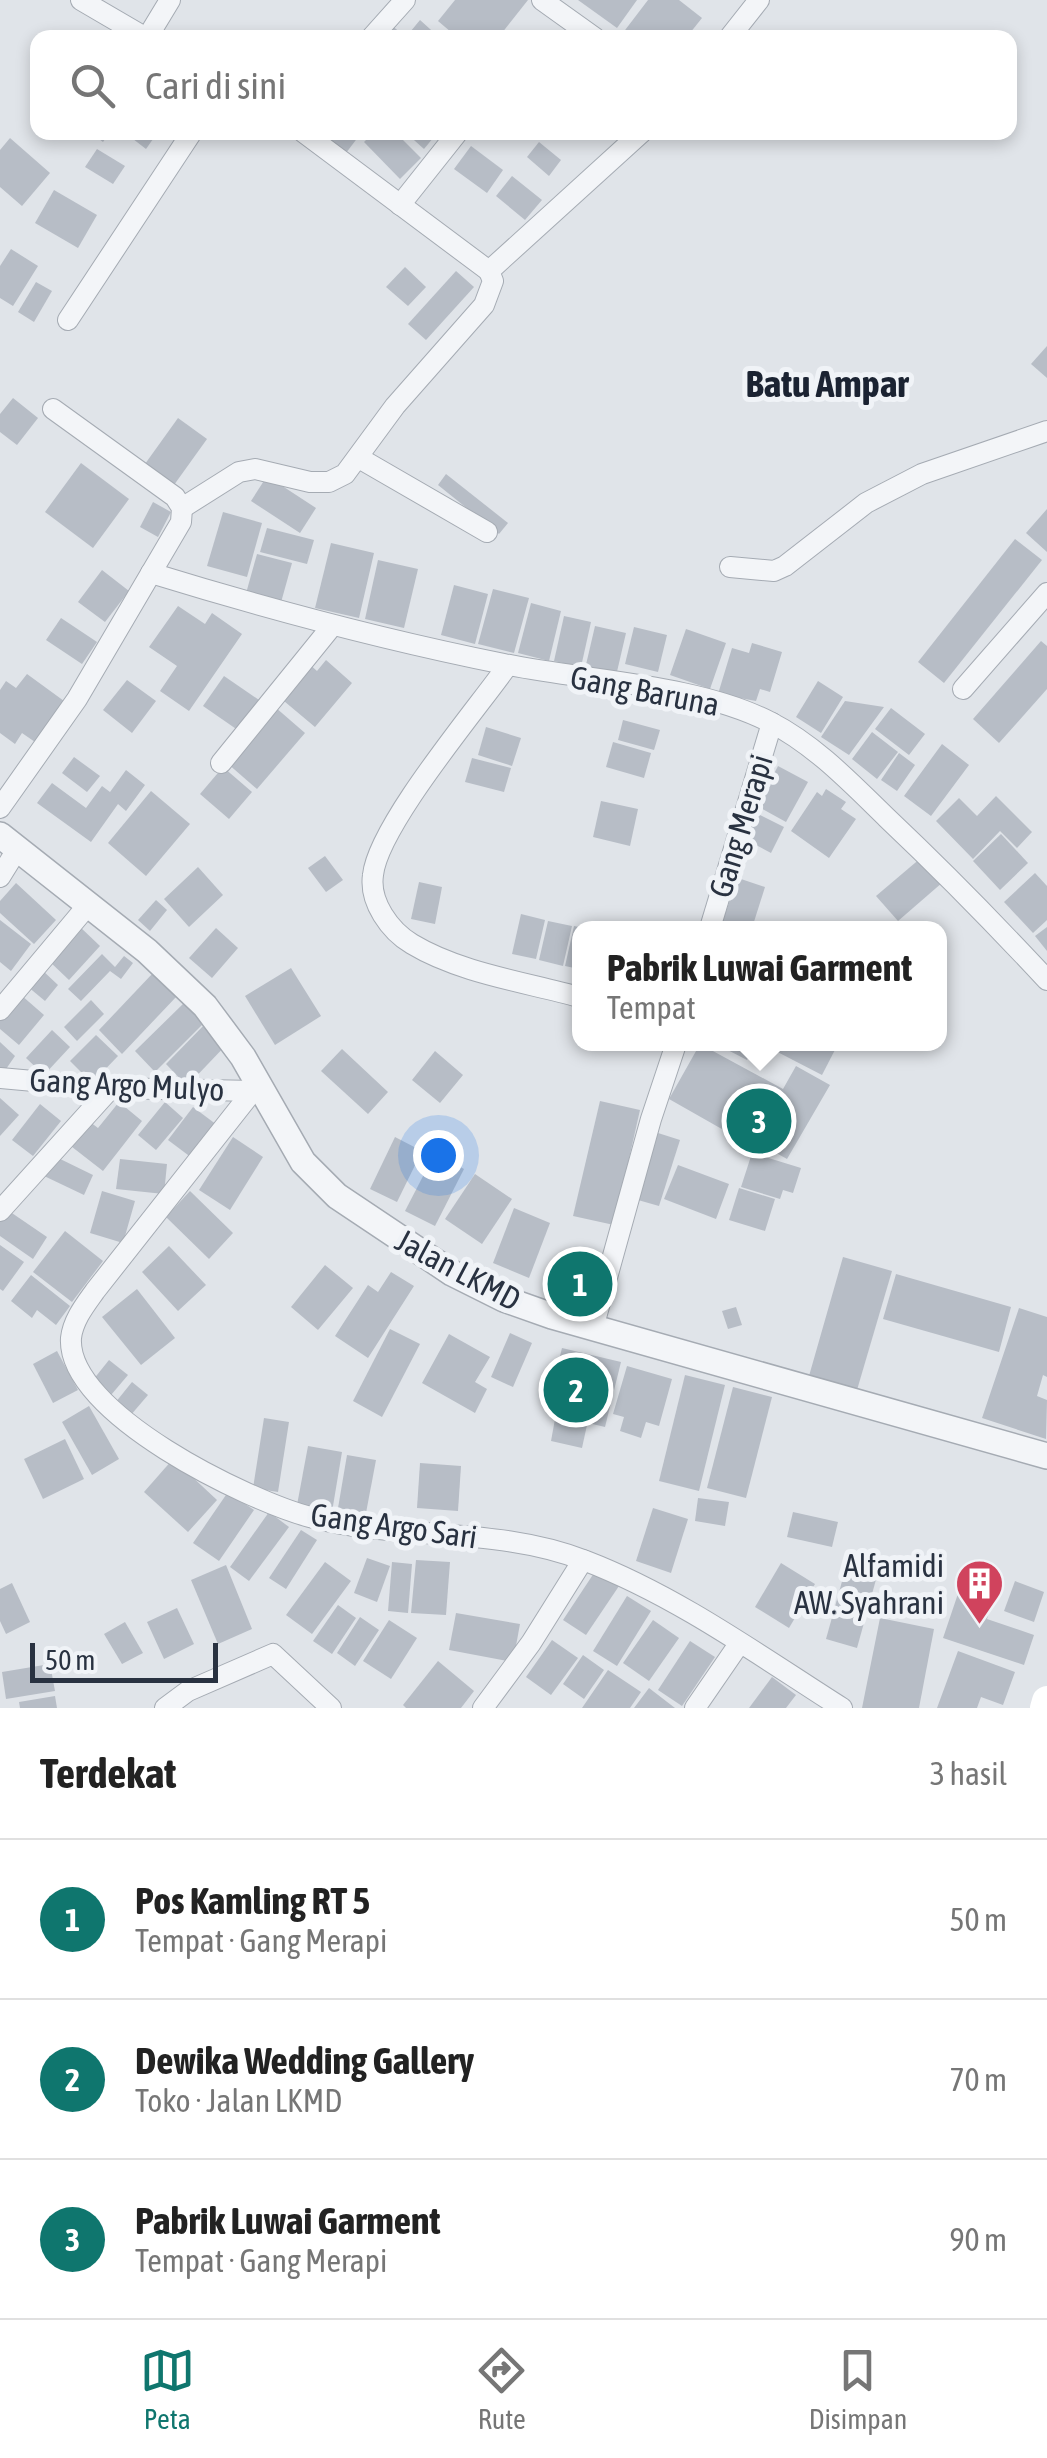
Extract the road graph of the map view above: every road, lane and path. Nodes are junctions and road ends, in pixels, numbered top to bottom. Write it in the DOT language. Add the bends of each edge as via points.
graph roads {
  1 [pos="82,0"];
  2 [pos="170,0"];
  3 [pos="405,0"];
  4 [pos="542,0"];
  5 [pos="759,0"];
  6 [pos="133,30"];
  7 [pos="152,30"];
  8 [pos="378,30"];
  9 [pos="584,30"];
  10 [pos="735,30"];
  11 [pos="187,140"];
  12 [pos="314,140"];
  13 [pos="452,140"];
  14 [pos="633,140"];
  15 [pos="400,205"];
  16 [pos="489,271"];
  17 [pos="68,320"];
  18 [pos="53,409"];
  19 [pos="1047,431"];
  20 [pos="359,458"];
  21 [pos="182,508"];
  22 [pos="487,532"];
  23 [pos="730,567"];
  24 [pos="151,573"];
  25 [pos="1047,593"];
  26 [pos="332,626"];
  27 [pos="508,665"];
  28 [pos="962,690"];
  29 [pos="772,723"];
  30 [pos="221,763"];
  31 [pos="0,808"];
  32 [pos="9,842"];
  33 [pos="0,877"];
  34 [pos="88,904"];
  35 [pos="712,921"];
  36 [pos="1047,980"];
  37 [pos="572,995"];
  38 [pos="0,1010"];
  39 [pos="674,1051"];
  40 [pos="0,1078"];
  41 [pos="112,1088"];
  42 [pos="256,1088"];
  43 [pos="0,1211"];
  44 [pos="592,1328"];
  45 [pos="1047,1456"];
  46 [pos="583,1560"];
  47 [pos="738,1644"];
  48 [pos="1047,1701"];
  49 [pos="165,1708"];
  50 [pos="331,1708"];
  51 [pos="483,1708"];
  52 [pos="695,1708"];
  53 [pos="842,1708"];
  54 [pos="1045,1708"];
  1 -- 6 [label="street"];
  2 -- 7 [label="street"];
  3 -- 8 [label="street"];
  4 -- 9 [label="street"];
  5 -- 10 [label="street"];
  11 -- 17 [label="street"];
  12 -- 15 [label="street"];
  13 -- 15 [label="street"];
  14 -- 16 [label="street"];
  15 -- 16 [label="street"];
  16 -- 20 [label="street" via="484,305 395,406"];
  18 -- 21 [label="street"];
  19 -- 23 [label="street" via="922,474 866,504 774,571"];
  20 -- 21 [label="street" via="329,482 240,472"];
  20 -- 22 [label="street"];
  21 -- 24 [label="street" via="174,538"];
  24 -- 26 [label="street, Gang Baruna"];
  24 -- 31 [label="street"];
  25 -- 28 [label="street"];
  26 -- 27 [label="street, Gang Baruna"];
  26 -- 30 [label="street"];
  27 -- 29 [label="street, Gang Baruna" via="694,698"];
  27 -- 37 [label="street" via="398,816 375,863 372,887 387,921 410,943"];
  29 -- 35 [label="street, Gang Merapi"];
  29 -- 36 [label="street, Gang Baruna" via="850,783"];
  32 -- 33 [label="street"];
  32 -- 34 [label="street, Jalan LKMD"];
  34 -- 38 [label="street"];
  34 -- 42 [label="street, Jalan LKMD" via="204,1006"];
  39 -- 44 [label="street"];
  40 -- 41 [label="street, Gang Argo Mulyo"];
  41 -- 42 [label="street, Gang Argo Mulyo"];
  41 -- 43 [label="street"];
  42 -- 44 [label="street, Jalan LKMD" via="303,1162 354,1209 478,1286"];
  42 -- 46 [label="street, Gang Argo Sari" via="83,1309 72,1345 82,1372 136,1430 268,1503 310,1517 509,1542"];
  44 -- 45 [label="street, Jalan LKMD"];
  46 -- 47 [label="street, Gang Argo Sari" via="642,1586"];
  46 -- 51 [label="street"];
  47 -- 52 [label="street"];
  47 -- 53 [label="street, Gang Argo Sari"];
  48 -- 54 [label="main road"];
  49 -- 50 [label="street" via="188,1691 276,1655"];
}
